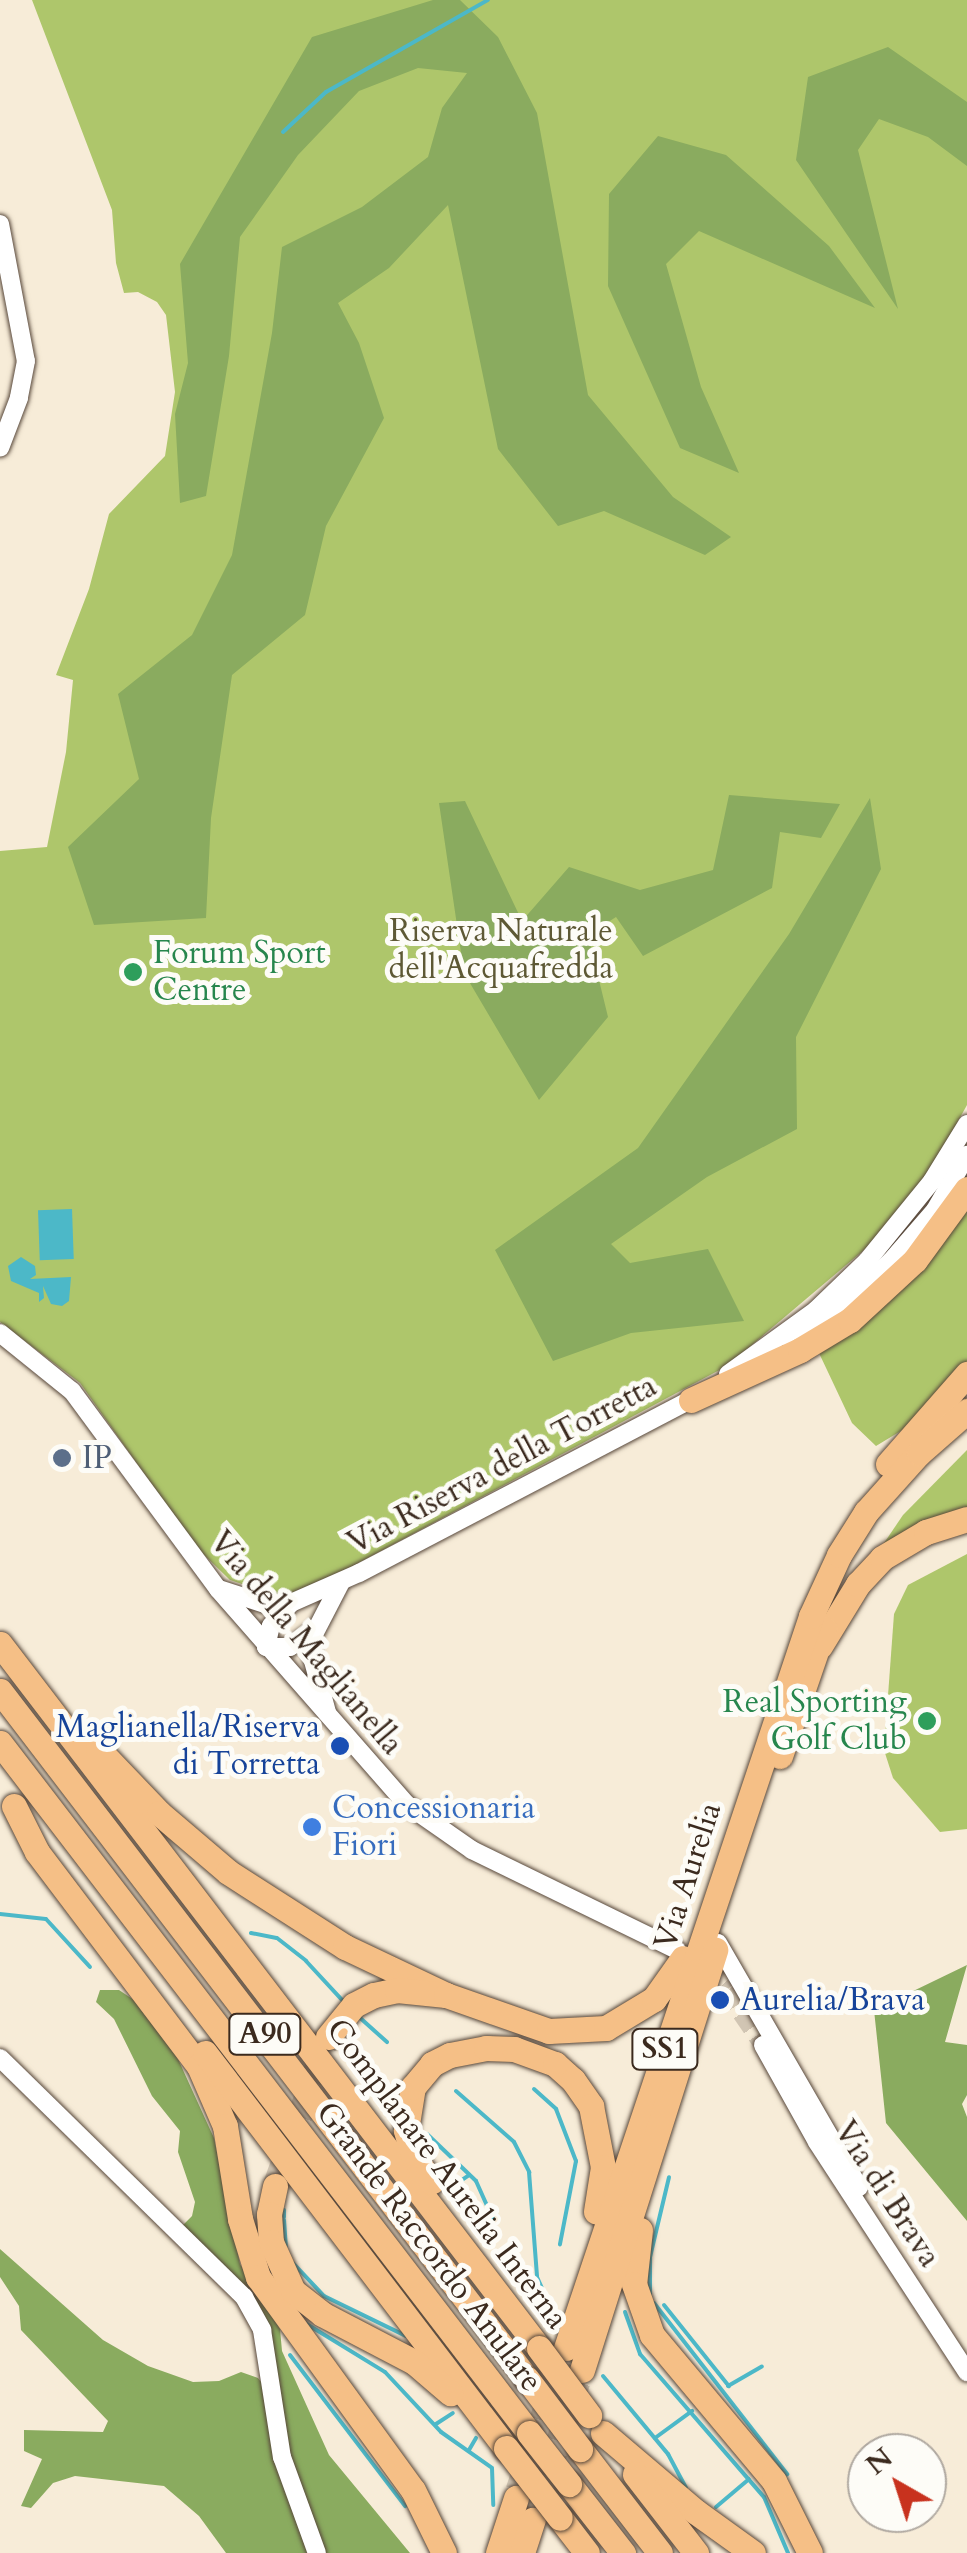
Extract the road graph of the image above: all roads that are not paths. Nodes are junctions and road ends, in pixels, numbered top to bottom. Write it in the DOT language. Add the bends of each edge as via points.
graph roads {
  1 [pos="0,224"];
  2 [pos="6,283"];
  3 [pos="0,448"];
  4 [pos="967,1124"];
  5 [pos="967,1155"];
  6 [pos="967,1189"];
  7 [pos="0,1333"];
  8 [pos="967,1374"];
  9 [pos="691,1400"];
  10 [pos="967,1411"];
  11 [pos="967,1433"];
  12 [pos="967,1519"];
  13 [pos="341,1582"];
  14 [pos="218,1589"];
  15 [pos="291,1603"];
  16 [pos="811,1616"];
  17 [pos="0,1629"];
  18 [pos="313,1631"];
  19 [pos="0,1644"];
  20 [pos="266,1647"];
  21 [pos="814,1654"];
  22 [pos="0,1690"];
  23 [pos="328,1718"];
  24 [pos="0,1742"];
  25 [pos="7,1797"];
  26 [pos="737,1830"];
  27 [pos="718,1944"];
  28 [pos="678,1950"];
  29 [pos="446,1995"];
  30 [pos="333,2029"];
  31 [pos="686,2044"];
  32 [pos="763,2044"];
  33 [pos="0,2058"];
  34 [pos="275,2186"];
  35 [pos="870,2226"];
  36 [pos="574,2322"];
  37 [pos="532,2338"];
  38 [pos="566,2348"];
  39 [pos="582,2370"];
  40 [pos="967,2372"];
  41 [pos="596,2424"];
  42 [pos="501,2441"];
  43 [pos="516,2498"];
  44 [pos="533,2520"];
  45 [pos="316,2553"];
  46 [pos="444,2553"];
  47 [pos="498,2553"];
  48 [pos="522,2553"];
  49 [pos="587,2553"];
  50 [pos="623,2553"];
  51 [pos="660,2553"];
  52 [pos="696,2553"];
  53 [pos="753,2553"];
  54 [pos="810,2553"];
  1 -- 2 [label="street"];
  2 -- 3 [label="street" via="26,361"];
  4 -- 9 [label="street" via="932,1181 868,1260 802,1320"];
  5 -- 9 [label="street" via="935,1210 867,1284 811,1329"];
  6 -- 9 [label="highway" via="915,1260 850,1320"];
  7 -- 14 [label="street, Via della Maglianella" via="72,1391"];
  8 -- 16 [label="highway" via="853,1512 828,1556"];
  9 -- 13 [label="street, Via Riserva della Torretta"];
  10 -- 16 [label="highway, Via Aurelia / SS1" via="866,1512"];
  11 -- 21 [label="highway, Via Aurelia / SS1" via="913,1483 870,1537"];
  12 -- 21 [label="highway" via="926,1532 882,1558"];
  13 -- 15 [label="street, Via Riserva della Torretta"];
  13 -- 18 [label="street"];
  14 -- 15 [label="street" via="268,1605"];
  14 -- 20 [label="street, Via della Maglianella"];
  15 -- 20 [label="street" via="268,1631"];
  16 -- 26 [label="highway, Via Aurelia / SS1"];
  17 -- 29 [label="highway" via="104,1756 206,1854 312,1928"];
  18 -- 20 [label="street" via="290,1646"];
  18 -- 23 [label="street" via="312,1657"];
  19 -- 37 [label="highway, Complanare Aurelia Interna"];
  20 -- 23 [label="street, Via della Maglianella"];
  21 -- 27 [label="highway, Via Aurelia / SS1"];
  22 -- 51 [label="highway, Grande Raccordo Anulare / A90, bridge"];
  23 -- 28 [label="street, Via della Maglianella" via="406,1804 447,1836"];
  24 -- 50 [label="highway, Grande Raccordo Anulare / A90, bridge"];
  25 -- 42 [label="highway"];
  25 -- 46 [label="highway" via="38,1852 198,2066 225,2126 240,2219 258,2277 413,2490"];
  26 -- 29 [label="highway" via="676,1972 632,2015 585,2032 549,2031"];
  26 -- 36 [label="highway, Via Aurelia / SS1"];
  27 -- 31 [label="highway, Via Aurelia / SS1"];
  27 -- 35 [label="street" via="861,2192"];
  29 -- 30 [label="highway" via="374,1995"];
  31 -- 39 [label="highway, Via Aurelia / SS1"];
  31 -- 54 [label="highway" via="676,2112 637,2241 638,2302 665,2355 779,2488"];
  32 -- 35 [label="street, Via di Brava"];
  33 -- 45 [label="street" via="244,2297 262,2330 282,2458"];
  34 -- 42 [label="highway" via="270,2242 293,2291 322,2314 422,2367"];
  35 -- 40 [label="street, Via di Brava"];
  36 -- 37 [label="highway" via="602,2186 595,2117 580,2087 555,2064 514,2050 469,2049 441,2058 420,2075 406,2106 408,2142"];
  36 -- 38 [label="highway, Via Aurelia / SS1"];
  37 -- 41 [label="highway, Complanare Aurelia Interna, bridge"];
  41 -- 52 [label="highway, Complanare Aurelia Interna"];
  41 -- 53 [label="highway"];
  42 -- 49 [label="highway, bridge"];
  43 -- 47 [label="highway"];
  44 -- 48 [label="highway"];
}
